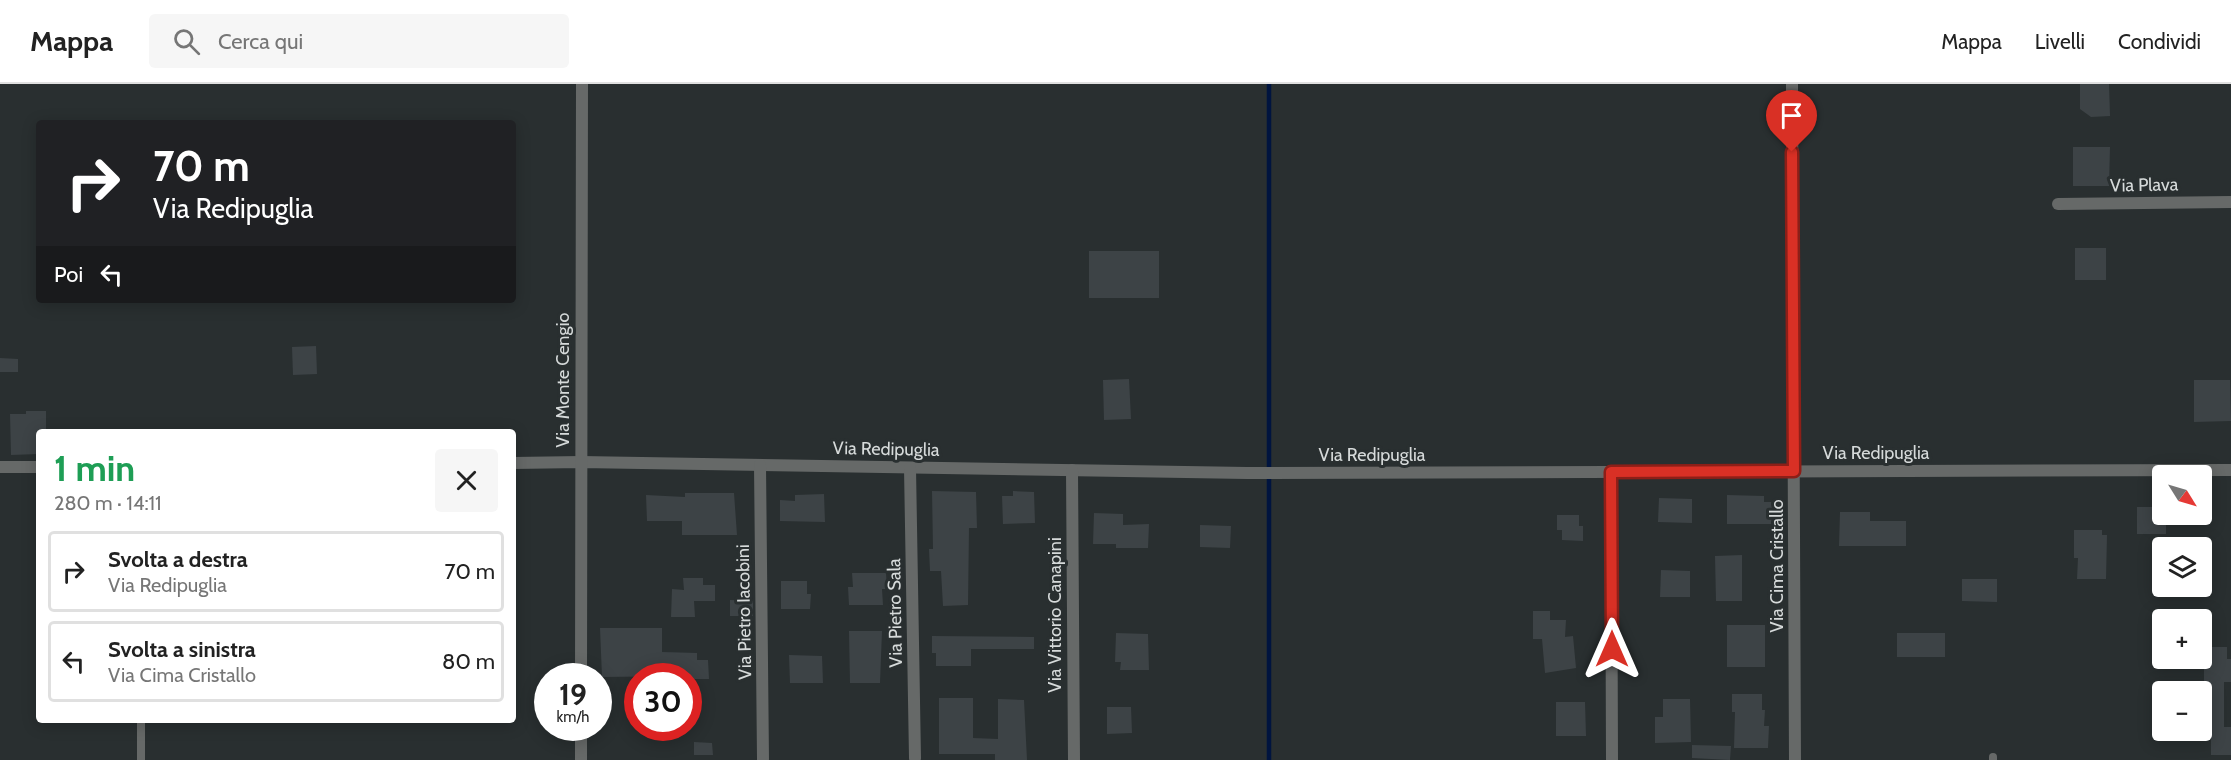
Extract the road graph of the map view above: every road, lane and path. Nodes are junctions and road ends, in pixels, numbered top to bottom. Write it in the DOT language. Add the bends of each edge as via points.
graph roads {
  1 [pos="582,84"];
  2 [pos="1792,84"];
  3 [pos="2231,202"];
  4 [pos="2058,204"];
  5 [pos="581,462"];
  6 [pos="516,463"];
  7 [pos="760,465"];
  8 [pos="0,467"];
  9 [pos="36,467"];
  10 [pos="910,468"];
  11 [pos="1072,470"];
  12 [pos="2231,470"];
  13 [pos="1794,471"];
  14 [pos="1611,472"];
  15 [pos="581,663"];
  16 [pos="141,723"];
  17 [pos="581,741"];
  18 [pos="915,758"];
  19 [pos="763,759"];
  20 [pos="141,760"];
  21 [pos="581,760"];
  22 [pos="1074,760"];
  23 [pos="1612,760"];
  24 [pos="1795,760"];
  1 -- 5 [label="street, Via Monte Cengio"];
  2 -- 13 [label="street, Via Cima Cristallo"];
  3 -- 4 [label="street, Via Plava"];
  5 -- 6 [label="street, Via Redipuglia"];
  5 -- 7 [label="street, Via Redipuglia"];
  5 -- 15 [label="street, Via Monte Cengio"];
  7 -- 10 [label="street, Via Redipuglia"];
  7 -- 19 [label="street, Via Pietro Iacobini"];
  8 -- 9 [label="street"];
  10 -- 11 [label="street, Via Redipuglia"];
  10 -- 18 [label="street, Via Pietro Sala"];
  11 -- 14 [label="street, Via Redipuglia"];
  11 -- 22 [label="street, Via Vittorio Canapini"];
  12 -- 13 [label="street, Via Redipuglia"];
  13 -- 14 [label="street, Via Redipuglia"];
  13 -- 24 [label="street, Via Cima Cristallo"];
  14 -- 23 [label="street"];
  16 -- 20 [label="lane"];
  17 -- 21 [label="street"];
}
